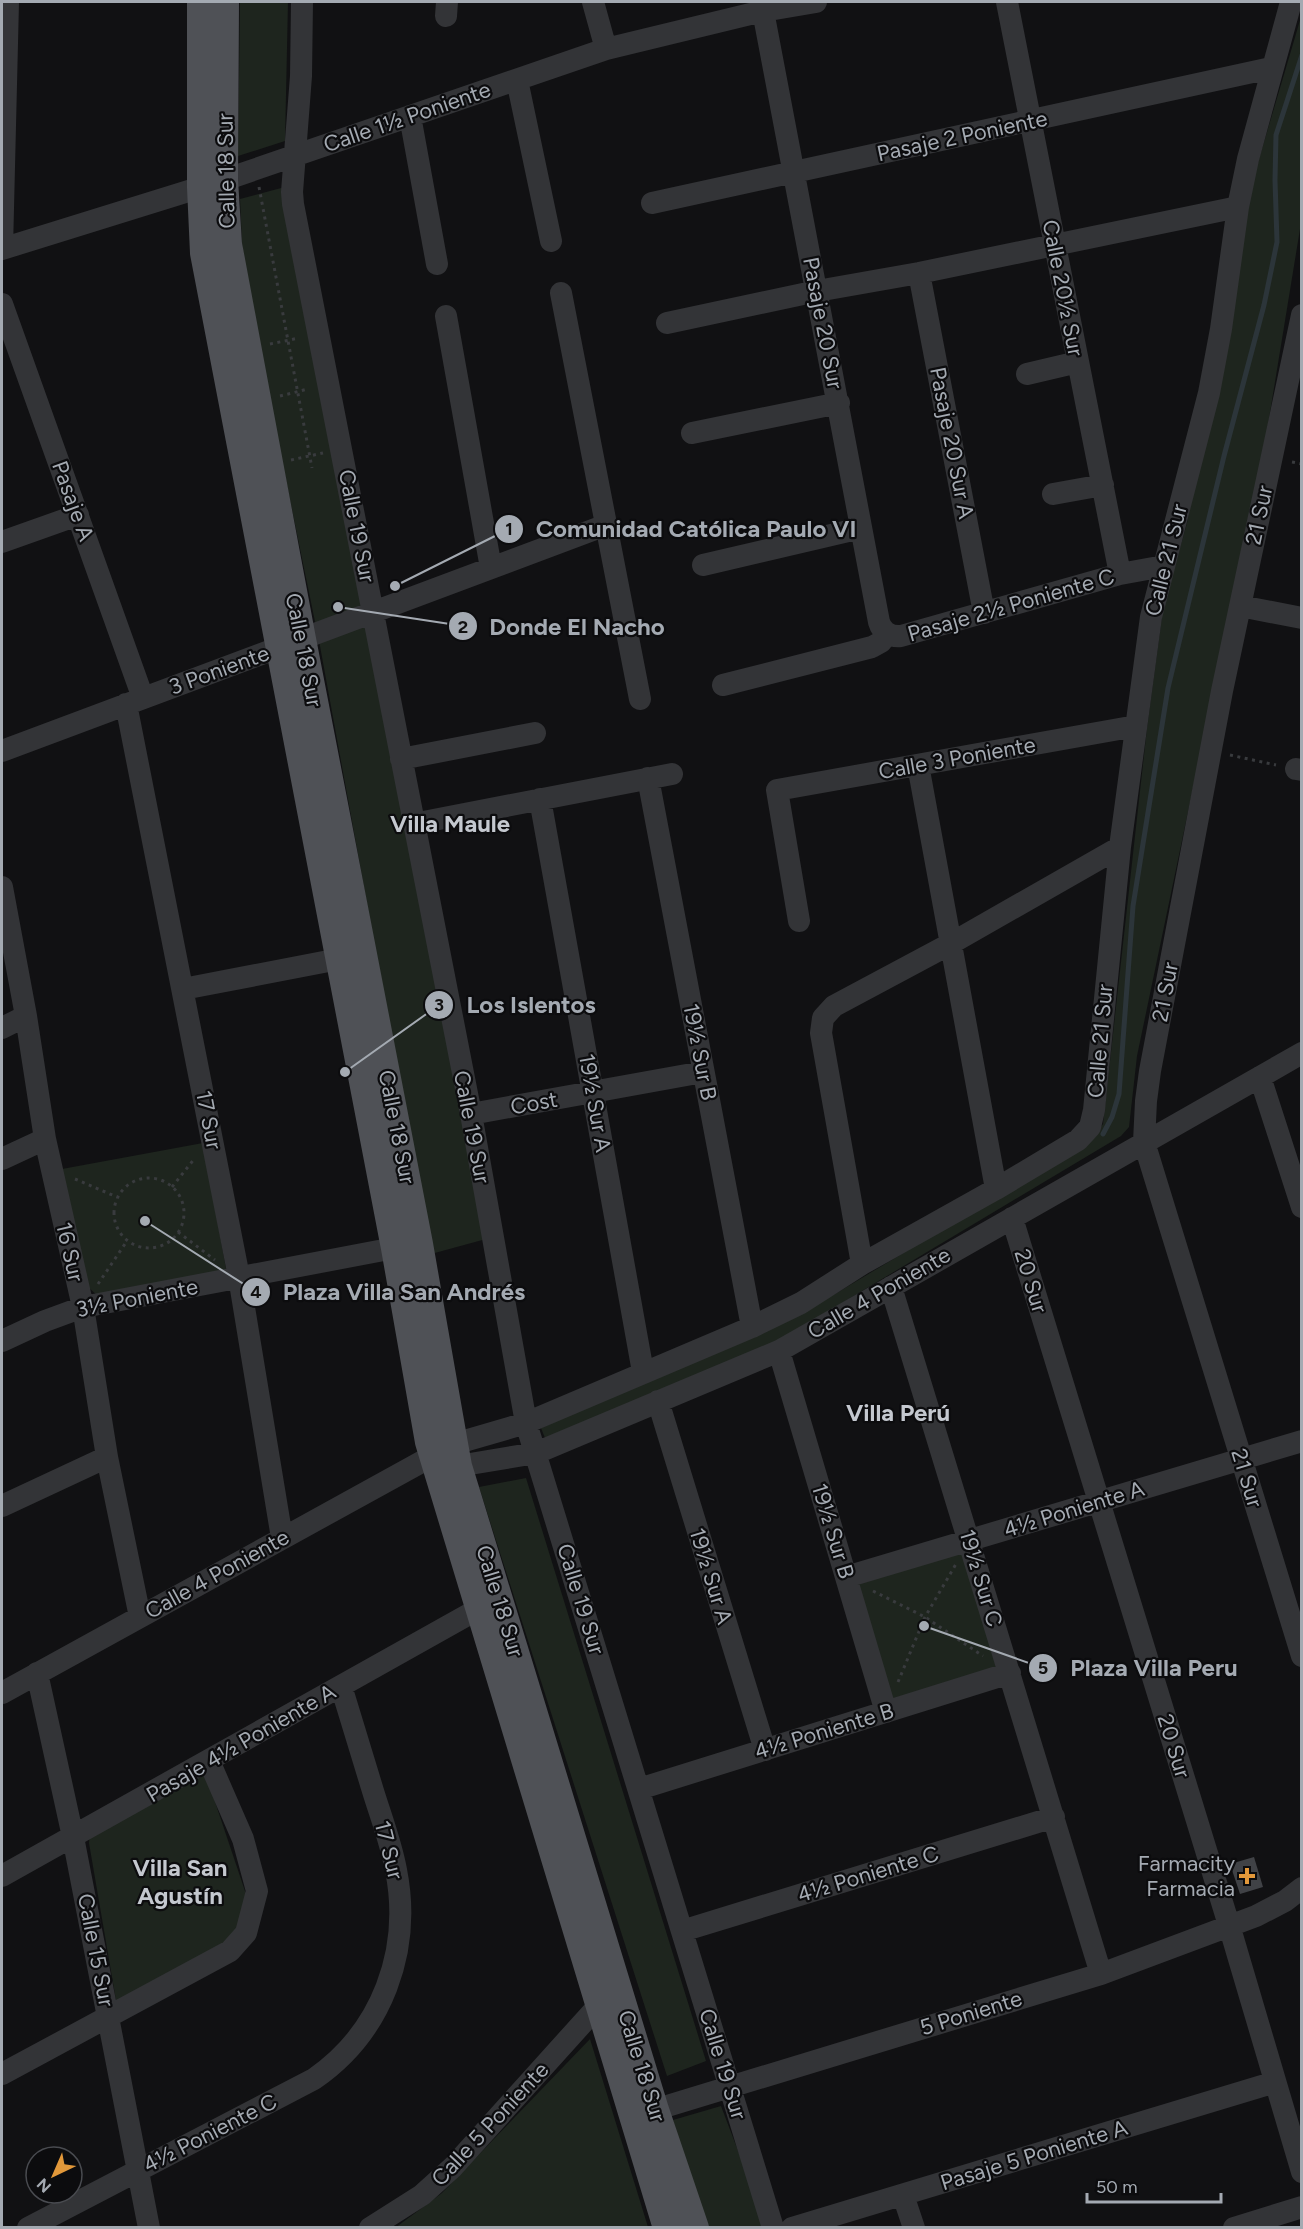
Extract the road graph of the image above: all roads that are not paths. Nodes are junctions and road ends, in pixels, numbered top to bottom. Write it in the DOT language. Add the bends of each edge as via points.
graph roads {
  1 [pos="8,2"];
  2 [pos="201,2"];
  3 [pos="225,2"];
  4 [pos="302,2"];
  5 [pos="593,2"];
  6 [pos="816,2"];
  7 [pos="1006,2"];
  8 [pos="1291,2"];
  9 [pos="763,11"];
  10 [pos="606,49"];
  11 [pos="1271,68"];
  12 [pos="517,80"];
  13 [pos="410,116"];
  14 [pos="1030,121"];
  15 [pos="295,156"];
  16 [pos="793,172"];
  17 [pos="212,184"];
  18 [pos="652,203"];
  19 [pos="1238,207"];
  20 [pos="551,241"];
  21 [pos="1055,245"];
  22 [pos="2,249"];
  23 [pos="437,264"];
  24 [pos="919,273"];
  25 [pos="817,291"];
  26 [pos="561,293"];
  27 [pos="2,304"];
  28 [pos="1302,315"];
  29 [pos="446,316"];
  30 [pos="667,323"];
  31 [pos="1078,362"];
  32 [pos="1027,374"];
  33 [pos="839,403"];
  34 [pos="692,433"];
  35 [pos="1103,485"];
  36 [pos="1053,494"];
  37 [pos="78,515"];
  38 [pos="606,525"];
  39 [pos="861,528"];
  40 [pos="2,542"];
  41 [pos="703,565"];
  42 [pos="1164,566"];
  43 [pos="491,568"];
  44 [pos="1120,574"];
  45 [pos="1240,606"];
  46 [pos="373,611"];
  47 [pos="984,613"];
  48 [pos="1302,618"];
  49 [pos="887,634"];
  50 [pos="290,644"];
  51 [pos="723,685"];
  52 [pos="640,699"];
  53 [pos="134,701"];
  54 [pos="1136,726"];
  55 [pos="535,733"];
  56 [pos="2,751"];
  57 [pos="401,759"];
  58 [pos="918,765"];
  59 [pos="672,774"];
  60 [pos="648,778"];
  61 [pos="540,799"];
  62 [pos="413,824"];
  63 [pos="1120,847"];
  64 [pos="2,895"];
  65 [pos="799,921"];
  66 [pos="950,944"];
  67 [pos="339,959"];
  68 [pos="183,989"];
  69 [pos="26,1016"];
  70 [pos="2,1028"];
  71 [pos="1302,1053"];
  72 [pos="703,1072"];
  73 [pos="1260,1077"];
  74 [pos="593,1092"];
  75 [pos="471,1114"];
  76 [pos="1090,1127"];
  77 [pos="45,1139"];
  78 [pos="1144,1142"];
  79 [pos="2,1159"];
  80 [pos="996,1189"];
  81 [pos="1302,1208"];
  82 [pos="1012,1218"];
  83 [pos="407,1246"];
  84 [pos="862,1264"];
  85 [pos="239,1277"];
  86 [pos="891,1287"];
  87 [pos="83,1307"];
  88 [pos="752,1327"];
  89 [pos="2,1341"];
  90 [pos="779,1351"];
  91 [pos="643,1372"];
  92 [pos="658,1401"];
  93 [pos="526,1423"];
  94 [pos="1302,1441"];
  95 [pos="536,1453"];
  96 [pos="448,1455"];
  97 [pos="107,1457"];
  98 [pos="1241,1459"];
  99 [pos="1099,1502"];
  100 [pos="2,1506"];
  101 [pos="282,1538"];
  102 [pos="970,1540"];
  103 [pos="846,1577"];
  104 [pos="480,1608"];
  105 [pos="140,1617"];
  106 [pos="1302,1656"];
  107 [pos="37,1673"];
  108 [pos="1010,1673"];
  109 [pos="341,1686"];
  110 [pos="2,1693"];
  111 [pos="886,1712"];
  112 [pos="765,1750"];
  113 [pos="209,1761"];
  114 [pos="639,1789"];
  115 [pos="1054,1817"];
  116 [pos="74,1837"];
  117 [pos="2,1876"];
  118 [pos="1302,1888"];
  119 [pos="1230,1925"];
  120 [pos="682,1930"];
  121 [pos="1101,1974"];
  122 [pos="598,2006"];
  123 [pos="109,2016"];
  124 [pos="373,2016"];
  125 [pos="2,2073"];
  126 [pos="1275,2082"];
  127 [pos="729,2087"];
  128 [pos="643,2113"];
  129 [pos="1295,2124"];
  130 [pos="138,2170"];
  131 [pos="1302,2172"];
  132 [pos="903,2195"];
  133 [pos="1302,2207"];
  134 [pos="28,2228"];
  135 [pos="149,2228"];
  136 [pos="370,2228"];
  137 [pos="667,2228"];
  138 [pos="695,2228"];
  139 [pos="773,2228"];
  140 [pos="792,2228"];
  141 [pos="914,2228"];
  142 [pos="1234,2228"];
  1 -- 22 [label="street"];
  2 -- 17 [label="main road, Calle 18 Sur"];
  3 -- 17 [label="main road, Calle 18 Sur"];
  4 -- 15 [label="street, Calle 19 Sur"];
  5 -- 10 [label="street"];
  6 -- 9 [label="street, Calle 1½ Poniente"];
  7 -- 14 [label="street, Calle 20½ Sur"];
  8 -- 11 [label="street, Calle 21 Sur"];
  9 -- 10 [label="street, Calle 1½ Poniente"];
  9 -- 16 [label="street, Pasaje 20 Sur"];
  10 -- 12 [label="street, Calle 1½ Poniente"];
  11 -- 14 [label="street, Pasaje 2 Poniente"];
  11 -- 19 [label="street, Calle 21 Sur"];
  12 -- 13 [label="street, Calle 1½ Poniente"];
  12 -- 20 [label="street"];
  13 -- 15 [label="street, Calle 1½ Poniente"];
  13 -- 23 [label="street"];
  14 -- 16 [label="street, Pasaje 2 Poniente"];
  14 -- 21 [label="street, Calle 20½ Sur"];
  15 -- 17 [label="street, Calle 1½ Poniente"];
  15 -- 46 [label="street, Calle 19 Sur" via="293,204"];
  16 -- 18 [label="street, Pasaje 2 Poniente"];
  16 -- 25 [label="street, Pasaje 20 Sur"];
  17 -- 22 [label="street, Calle 1½ Poniente"];
  17 -- 50 [label="main road, Calle 18 Sur" via="228,244 269,464"];
  17 -- 50 [label="main road, Calle 18 Sur" via="204,253"];
  19 -- 21 [label="street"];
  19 -- 42 [label="street, Calle 21 Sur" via="1213,375"];
  21 -- 24 [label="street"];
  21 -- 31 [label="street, Calle 20½ Sur"];
  24 -- 25 [label="street"];
  24 -- 47 [label="street, Pasaje 20 Sur A"];
  25 -- 30 [label="street"];
  25 -- 33 [label="street, Pasaje 20 Sur"];
  26 -- 38 [label="street"];
  27 -- 37 [label="street, Pasaje A"];
  28 -- 45 [label="street, 21 Sur"];
  29 -- 43 [label="street"];
  31 -- 32 [label="street"];
  31 -- 35 [label="street, Calle 20½ Sur"];
  33 -- 34 [label="street"];
  33 -- 39 [label="street, Pasaje 20 Sur"];
  35 -- 36 [label="street"];
  35 -- 44 [label="street, Calle 20½ Sur"];
  37 -- 40 [label="street"];
  37 -- 53 [label="street, Pasaje A"];
  38 -- 43 [label="street, 3 Poniente"];
  38 -- 52 [label="street"];
  39 -- 41 [label="street"];
  39 -- 49 [label="street, Pasaje 20 Sur" via="879,622"];
  42 -- 44 [label="street, Pasaje 2½ Poniente C"];
  42 -- 54 [label="street, Calle 21 Sur" via="1151,617"];
  43 -- 46 [label="street, 3 Poniente"];
  44 -- 47 [label="street, Pasaje 2½ Poniente C"];
  45 -- 48 [label="street"];
  45 -- 78 [label="street, 21 Sur" via="1150,1071"];
  46 -- 50 [label="street, 3 Poniente"];
  46 -- 57 [label="street, Calle 19 Sur"];
  47 -- 49 [label="street, Pasaje 2½ Poniente C" via="901,636"];
  49 -- 51 [label="street, Pasaje 2½ Poniente C" via="872,647"];
  50 -- 53 [label="street, 3 Poniente"];
  50 -- 67 [label="main road, Calle 18 Sur"];
  50 -- 83 [label="main road, Calle 18 Sur"];
  53 -- 56 [label="street, 3 Poniente"];
  53 -- 68 [label="street, 17 Sur"];
  54 -- 58 [label="street, Calle 3 Poniente"];
  54 -- 63 [label="street, Calle 21 Sur"];
  55 -- 57 [label="street"];
  57 -- 62 [label="street, Calle 19 Sur"];
  58 -- 65 [label="street, Calle 3 Poniente" via="777,790"];
  58 -- 66 [label="street"];
  59 -- 60 [label="street"];
  60 -- 61 [label="street"];
  60 -- 72 [label="street, 19½ Sur B"];
  61 -- 62 [label="street"];
  61 -- 74 [label="street, 19½ Sur A"];
  62 -- 75 [label="street, Calle 19 Sur"];
  63 -- 66 [label="street"];
  63 -- 76 [label="street, Calle 21 Sur"];
  64 -- 69 [label="street, 16 Sur"];
  66 -- 80 [label="street"];
  66 -- 84 [label="street" via="830,1009 821,1023"];
  67 -- 68 [label="street"];
  67 -- 83 [label="main road, Calle 18 Sur"];
  68 -- 85 [label="street, 17 Sur"];
  69 -- 70 [label="street"];
  69 -- 77 [label="street, 16 Sur"];
  71 -- 73 [label="street, Calle 4 Poniente"];
  72 -- 74 [label="street, Cost"];
  72 -- 88 [label="street, 19½ Sur B"];
  73 -- 78 [label="street, Calle 4 Poniente"];
  73 -- 81 [label="street"];
  74 -- 75 [label="street, Cost"];
  74 -- 91 [label="street, 19½ Sur A"];
  75 -- 93 [label="street, Calle 19 Sur"];
  76 -- 80 [label="street, Calle 4 Poniente" via="1078,1140"];
  77 -- 79 [label="street"];
  77 -- 87 [label="street, 16 Sur"];
  78 -- 82 [label="street, Calle 4 Poniente"];
  78 -- 98 [label="street, 21 Sur"];
  80 -- 84 [label="street, Calle 4 Poniente"];
  82 -- 86 [label="street, Calle 4 Poniente"];
  82 -- 99 [label="street, 20 Sur"];
  83 -- 85 [label="street, 3½ Poniente"];
  83 -- 96 [label="main road, Calle 18 Sur"];
  84 -- 88 [label="street, Calle 4 Poniente" via="801,1303"];
  85 -- 87 [label="street, 3½ Poniente"];
  85 -- 101 [label="street, 17 Sur"];
  86 -- 90 [label="street, Calle 4 Poniente"];
  86 -- 102 [label="street, 19½ Sur C"];
  87 -- 89 [label="street, 3½ Poniente"];
  87 -- 97 [label="street, 16 Sur"];
  88 -- 91 [label="street, Calle 4 Poniente"];
  90 -- 92 [label="street, Calle 4 Poniente"];
  90 -- 103 [label="street, 19½ Sur B"];
  91 -- 93 [label="street, Calle 4 Poniente"];
  92 -- 95 [label="street, Calle 4 Poniente"];
  92 -- 112 [label="street, 19½ Sur A"];
  93 -- 95 [label="street, Calle 19 Sur"];
  93 -- 96 [label="street, Calle 4 Poniente"];
  94 -- 98 [label="street, 4½ Poniente A"];
  95 -- 96 [label="street, Calle 4 Poniente"];
  95 -- 114 [label="street, Calle 19 Sur"];
  96 -- 101 [label="street, Calle 4 Poniente"];
  96 -- 104 [label="main road, Calle 18 Sur"];
  96 -- 128 [label="main road, Calle 18 Sur"];
  97 -- 100 [label="street"];
  97 -- 105 [label="street, 16 Sur"];
  98 -- 99 [label="street, 4½ Poniente A"];
  98 -- 106 [label="street, 21 Sur"];
  99 -- 102 [label="street, 4½ Poniente A"];
  99 -- 119 [label="street, 20 Sur"];
  101 -- 105 [label="street, Calle 4 Poniente"];
  102 -- 103 [label="street, 4½ Poniente A"];
  102 -- 108 [label="street, 19½ Sur C"];
  103 -- 111 [label="street, 19½ Sur B"];
  104 -- 109 [label="street, Pasaje 4½ Poniente A"];
  104 -- 122 [label="main road, Calle 18 Sur"];
  105 -- 107 [label="street, Calle 4 Poniente"];
  107 -- 110 [label="street, Calle 4 Poniente"];
  107 -- 116 [label="street, Calle 15 Sur"];
  108 -- 111 [label="street, 4½ Poniente B"];
  108 -- 115 [label="street, 19½ Sur C"];
  109 -- 113 [label="street, Pasaje 4½ Poniente A"];
  109 -- 124 [label="street, 17 Sur" via="392,1849 400,1893 398,1950"];
  111 -- 112 [label="street, 4½ Poniente B"];
  112 -- 114 [label="street, 4½ Poniente B"];
  113 -- 116 [label="street, Pasaje 4½ Poniente A"];
  113 -- 123 [label="street" via="243,1839 257,1891 246,1934 230,1951"];
  114 -- 120 [label="street, Calle 19 Sur"];
  115 -- 120 [label="street, 4½ Poniente C"];
  115 -- 121 [label="street, 19½ Sur C"];
  116 -- 117 [label="street, Pasaje 4½ Poniente A"];
  116 -- 123 [label="street, Calle 15 Sur"];
  118 -- 119 [label="street, 5 Poniente" via="1271,1909"];
  119 -- 121 [label="street, 5 Poniente"];
  119 -- 126 [label="street, 20 Sur"];
  120 -- 127 [label="street, Calle 19 Sur"];
  121 -- 127 [label="street, 5 Poniente"];
  122 -- 128 [label="main road, Calle 18 Sur"];
  122 -- 136 [label="street, Calle 5 Poniente" via="453,2167 422,2195"];
  123 -- 125 [label="street"];
  123 -- 130 [label="street, Calle 15 Sur"];
  124 -- 130 [label="street, 4½ Poniente C" via="343,2056 314,2079"];
  126 -- 129 [label="street, 20 Sur"];
  126 -- 132 [label="street, Pasaje 5 Poniente A"];
  127 -- 128 [label="street, 5 Poniente"];
  127 -- 139 [label="street, Calle 19 Sur"];
  128 -- 137 [label="main road, Calle 18 Sur"];
  128 -- 138 [label="main road, Calle 18 Sur"];
  129 -- 131 [label="street, 20 Sur"];
  130 -- 134 [label="street, 4½ Poniente C"];
  130 -- 135 [label="street, Calle 15 Sur"];
  132 -- 140 [label="street, Pasaje 5 Poniente A"];
  132 -- 141 [label="street"];
  133 -- 142 [label="street"];
}
